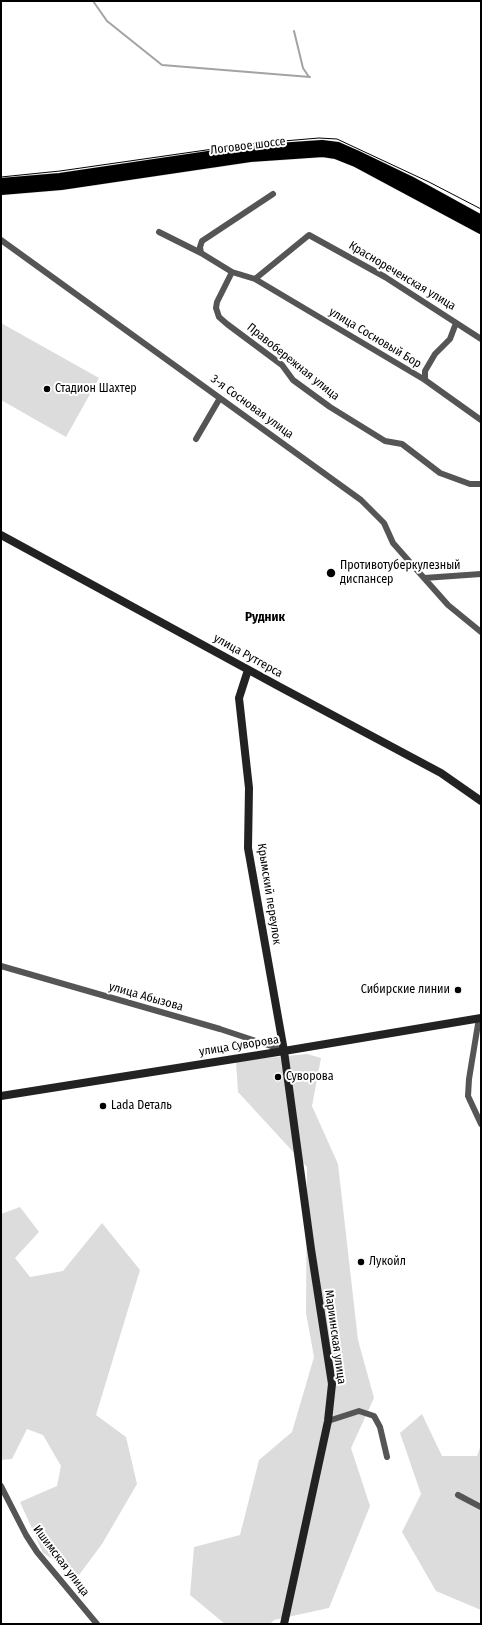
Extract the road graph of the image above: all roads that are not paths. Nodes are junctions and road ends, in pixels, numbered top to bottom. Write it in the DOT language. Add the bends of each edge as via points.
graph roads {
  1 [pos="1,183"];
  2 [pos="1,190"];
  3 [pos="273,194"];
  4 [pos="481,220"];
  5 [pos="481,229"];
  6 [pos="159,232"];
  7 [pos="1,240"];
  8 [pos="201,253"];
  9 [pos="232,272"];
  10 [pos="255,280"];
  11 [pos="456,322"];
  12 [pos="481,339"];
  13 [pos="425,380"];
  14 [pos="220,398"];
  15 [pos="481,420"];
  16 [pos="196,439"];
  17 [pos="481,484"];
  18 [pos="1,535"];
  19 [pos="481,574"];
  20 [pos="424,578"];
  21 [pos="481,632"];
  22 [pos="248,670"];
  23 [pos="481,801"];
  24 [pos="1,966"];
  25 [pos="480,1018"];
  26 [pos="284,1051"];
  27 [pos="1,1096"];
  28 [pos="481,1124"];
  29 [pos="328,1421"];
  30 [pos="387,1457"];
  31 [pos="1,1486"];
  32 [pos="458,1495"];
  33 [pos="481,1507"];
  34 [pos="97,1624"];
  35 [pos="284,1624"];
  1 -- 4 [label="main road, Логовое шоссе" via="60,178 249,150 322,145 338,147 356,155"];
  2 -- 5 [label="main road, Логовое шоссе" via="61,185 250,157 323,152 356,162"];
  3 -- 8 [label="street" via="202,240"];
  6 -- 8 [label="street, улица Сосновый Бор"];
  7 -- 14 [label="street, 3-я Сосновая улица"];
  8 -- 9 [label="street, улица Сосновый Бор"];
  9 -- 10 [label="street, улица Сосновый Бор"];
  9 -- 17 [label="street, Правобережная улица" via="217,302 219,317 282,365 294,380 336,410 385,441 402,444 440,474 470,484"];
  10 -- 11 [label="street, Краснореченская улица" via="309,235 385,277"];
  10 -- 13 [label="street, улица Сосновый Бор"];
  11 -- 12 [label="street, Краснореченская улица"];
  11 -- 13 [label="street" via="450,339 435,354 425,371"];
  13 -- 15 [label="street, улица Сосновый Бор"];
  14 -- 16 [label="street"];
  14 -- 20 [label="street, 3-я Сосновая улица" via="361,500 384,523 393,543"];
  18 -- 22 [label="main road, улица Рутгерса"];
  19 -- 20 [label="street"];
  20 -- 21 [label="street, 3-я Сосновая улица" via="448,605"];
  22 -- 23 [label="main road, улица Рутгерса" via="441,773"];
  22 -- 26 [label="main road, Крымский переулок" via="239,698 249,788 248,848"];
  24 -- 26 [label="street, улица Абызова" via="220,1029"];
  25 -- 26 [label="main road, улица Суворова"];
  25 -- 28 [label="street" via="468,1096"];
  26 -- 27 [label="main road, улица Суворова"];
  26 -- 29 [label="main road, Мариинская улица" via="332,1384"];
  29 -- 30 [label="street" via="359,1411 374,1416 380,1427"];
  29 -- 35 [label="main road, Мариинская улица"];
  31 -- 34 [label="street, Ишимская улица" via="37,1552"];
  32 -- 33 [label="street"];
}
